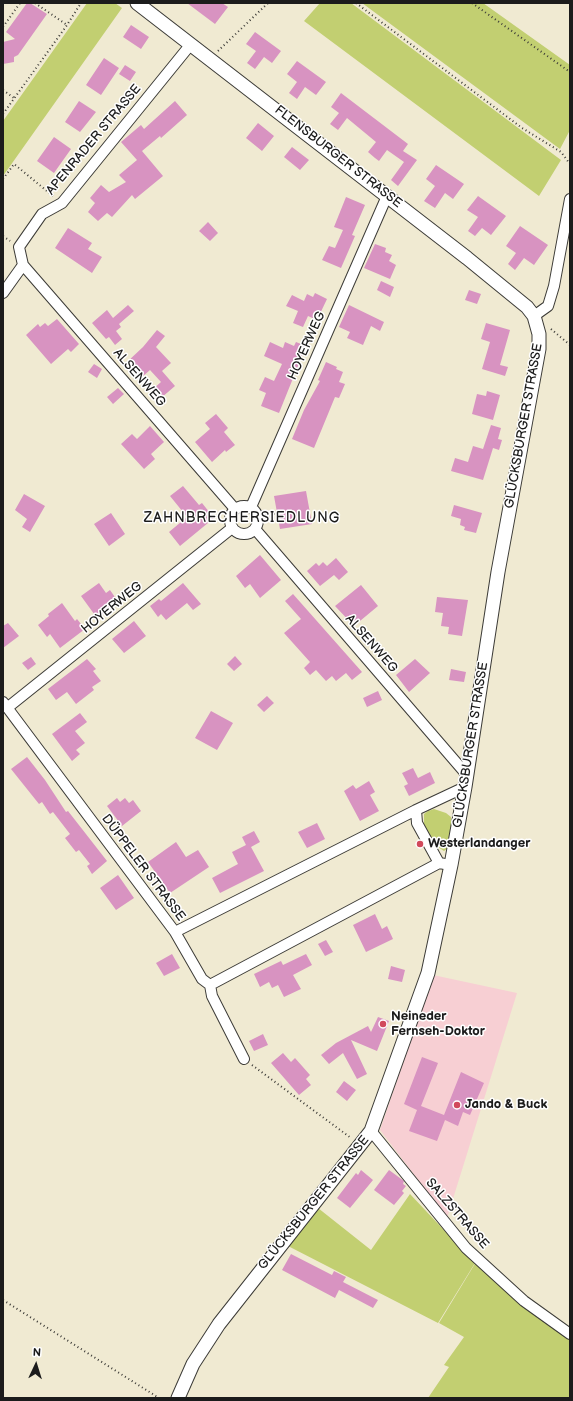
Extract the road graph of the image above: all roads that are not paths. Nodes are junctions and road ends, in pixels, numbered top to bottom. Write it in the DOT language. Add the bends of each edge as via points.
graph roads {
  1 [pos="137,3"];
  2 [pos="192,44"];
  3 [pos="387,196"];
  4 [pos="570,199"];
  5 [pos="23,265"];
  6 [pos="3,293"];
  7 [pos="534,316"];
  8 [pos="251,508"];
  9 [pos="235,509"];
  10 [pos="232,528"];
  11 [pos="255,529"];
  12 [pos="5,705"];
  13 [pos="466,781"];
  14 [pos="416,810"];
  15 [pos="445,864"];
  16 [pos="175,932"];
  17 [pos="210,986"];
  18 [pos="244,1060"];
  19 [pos="371,1131"];
  20 [pos="570,1334"];
  21 [pos="178,1398"];
  1 -- 2 [label="street, FLENSBURGER STRASSE"];
  2 -- 3 [label="street, FLENSBURGER STRASSE"];
  2 -- 5 [label="street, APENRADER STRASSE" via="62,203 42,214 19,247"];
  3 -- 7 [label="street, FLENSBURGER STRASSE" via="467,258 527,307"];
  3 -- 8 [label="street, HOYERWEG"];
  4 -- 7 [label="street" via="552,293 548,306"];
  5 -- 6 [label="street"];
  5 -- 9 [label="street, ALSENWEG"];
  7 -- 13 [label="street, GLÜCKSBURGER STRASSE" via="539,334 539,349 498,572"];
  8 -- 9 [label="street" via="243,506"];
  8 -- 11 [label="street" via="258,517"];
  9 -- 10 [label="street" via="230,520"];
  10 -- 11 [label="street" via="244,534"];
  10 -- 12 [label="street, HOYERWEG"];
  11 -- 13 [label="street, ALSENWEG"];
  12 -- 16 [label="street, DÜPPELER STRASSE"];
  13 -- 14 [label="street"];
  13 -- 15 [label="street, GLÜCKSBURGER STRASSE"];
  14 -- 15 [label="street" via="418,823"];
  14 -- 16 [label="street"];
  15 -- 17 [label="street"];
  15 -- 19 [label="street, GLÜCKSBURGER STRASSE" via="428,973"];
  16 -- 17 [label="street, DÜPPELER STRASSE" via="202,979"];
  17 -- 18 [label="street, DÜPPELER STRASSE" via="212,996"];
  19 -- 20 [label="street, SALZSTRASSE" via="466,1248 524,1301"];
  19 -- 21 [label="street, GLÜCKSBURGER STRASSE" via="219,1324 193,1364"];
}
